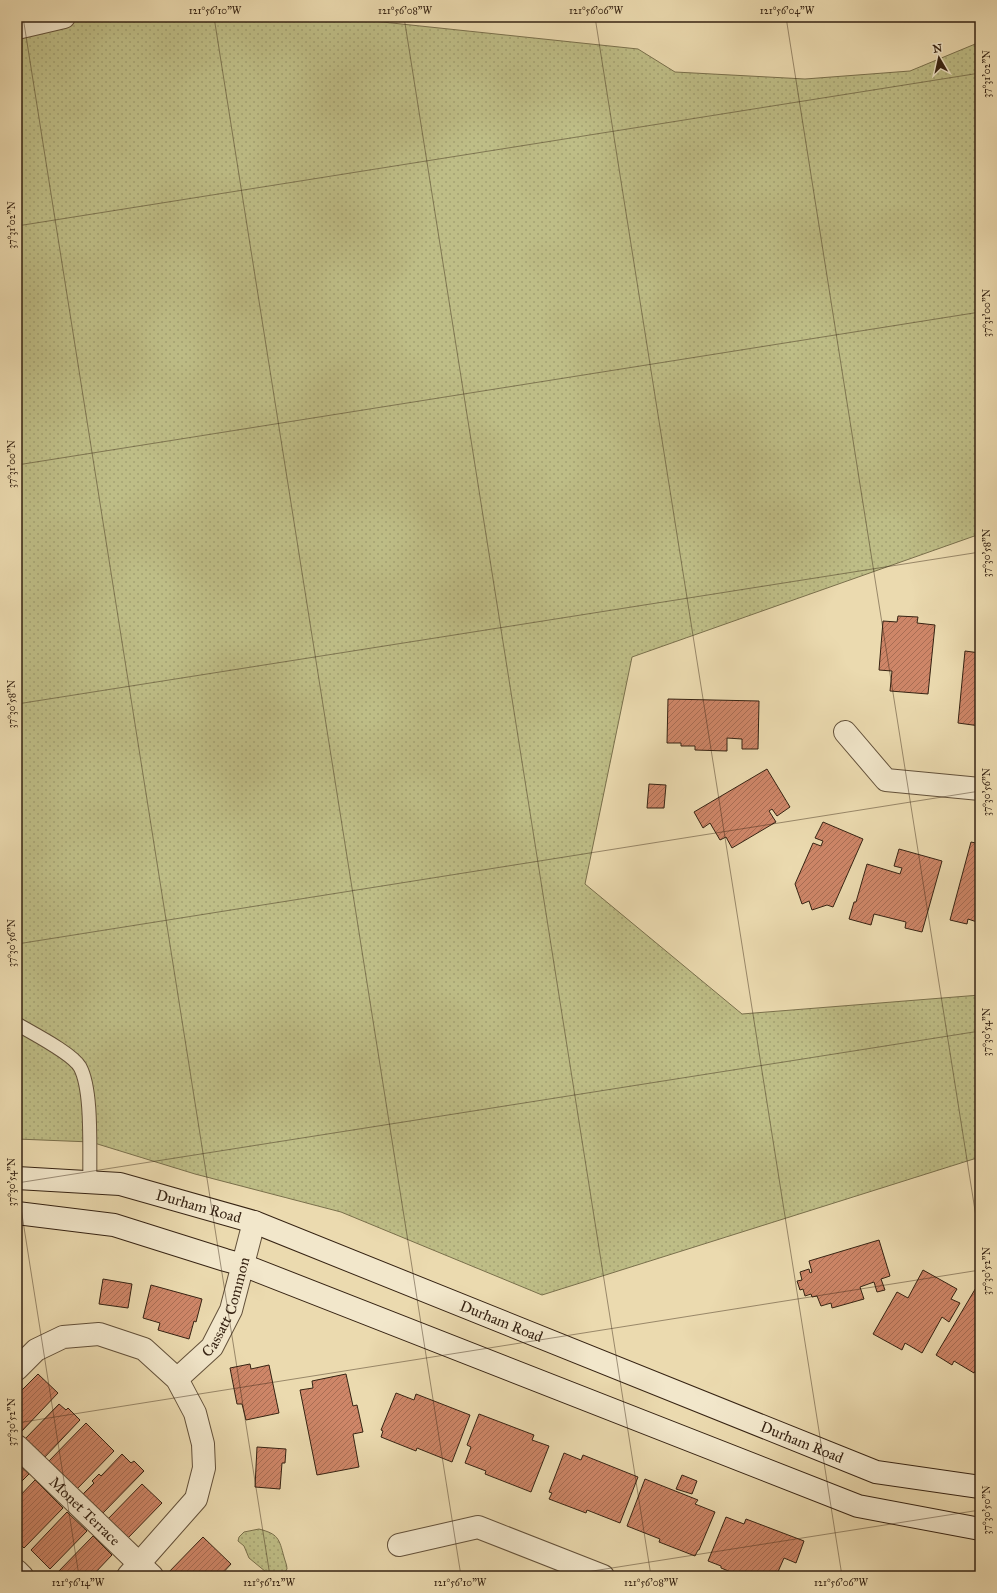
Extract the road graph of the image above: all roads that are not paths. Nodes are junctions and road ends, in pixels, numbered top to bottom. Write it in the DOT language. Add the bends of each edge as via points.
graph roads {
  1 [pos="64,17"];
  2 [pos="17,28"];
  3 [pos="845,732"];
  4 [pos="980,788"];
  5 [pos="17,1024"];
  6 [pos="17,1178"];
  7 [pos="90,1182"];
  8 [pos="17,1213"];
  9 [pos="254,1222"];
  10 [pos="243,1265"];
  11 [pos="17,1369"];
  12 [pos="177,1379"];
  13 [pos="17,1446"];
  14 [pos="980,1487"];
  15 [pos="980,1529"];
  16 [pos="399,1545"];
  17 [pos="17,1571"];
  18 [pos="140,1572"];
  19 [pos="22,1576"];
  20 [pos="603,1576"];
  1 -- 2 [label="main road"];
  3 -- 4 [label="main road" via="886,780"];
  5 -- 7 [label="lane" via="63,1051 80,1066 88,1092"];
  6 -- 7 [label="main road, Durham Road"];
  7 -- 9 [label="main road, Durham Road" via="120,1184"];
  8 -- 10 [label="main road" via="114,1225"];
  9 -- 10 [label="main road, Cassatt Common"];
  9 -- 14 [label="main road, Durham Road" via="876,1472"];
  10 -- 12 [label="main road, Cassatt Common" via="232,1310 212,1347"];
  10 -- 15 [label="main road" via="858,1506"];
  11 -- 12 [label="main road" via="36,1350 63,1337 99,1334 144,1348"];
  12 -- 18 [label="main road" via="195,1413 203,1444 204,1468 196,1499"];
  13 -- 18 [label="main road, Monet Terrace"];
  16 -- 20 [label="main road" via="478,1527"];
  17 -- 19 [label="main road"];
}
